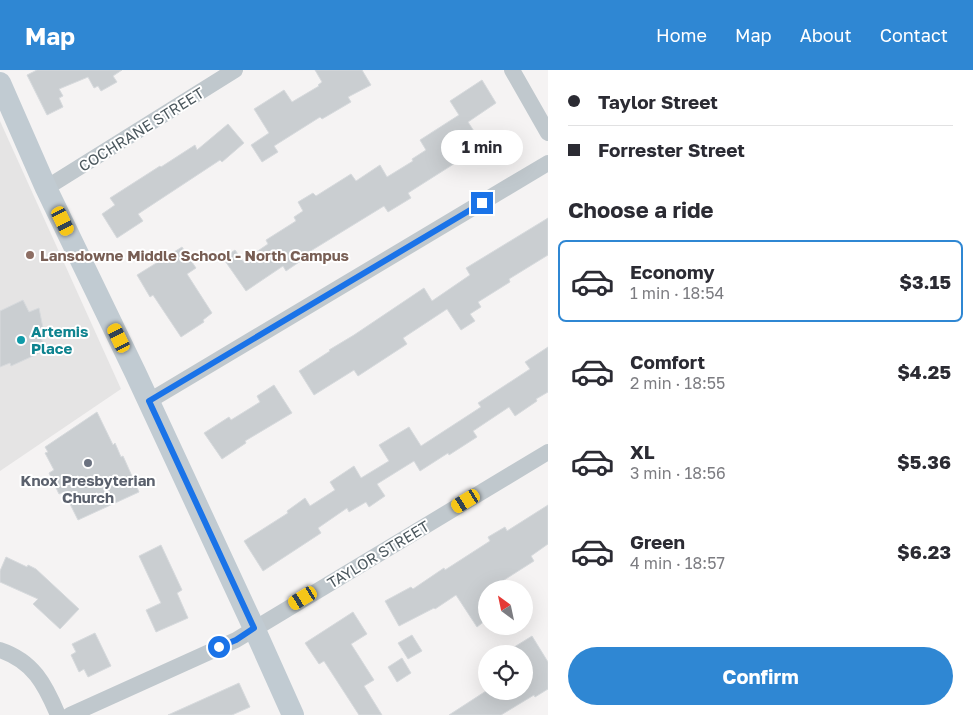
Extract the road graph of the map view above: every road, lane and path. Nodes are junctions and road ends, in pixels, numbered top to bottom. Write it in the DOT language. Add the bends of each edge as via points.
graph roads {
  1 [pos="235,70"];
  2 [pos="512,70"];
  3 [pos="0,83"];
  4 [pos="548,133"];
  5 [pos="548,163"];
  6 [pos="46,188"];
  7 [pos="149,401"];
  8 [pos="548,452"];
  9 [pos="254,628"];
  10 [pos="0,650"];
  11 [pos="58,715"];
  12 [pos="70,715"];
  13 [pos="293,715"];
  1 -- 6 [label="street, COCHRANE STREET"];
  2 -- 4 [label="street"];
  3 -- 6 [label="main road"];
  5 -- 7 [label="street"];
  6 -- 7 [label="main road"];
  7 -- 9 [label="main road"];
  8 -- 9 [label="street, TAYLOR STREET"];
  9 -- 12 [label="street, TAYLOR STREET" via="236,640"];
  9 -- 13 [label="main road"];
  10 -- 11 [label="street" via="29,665 43,683"];
}
